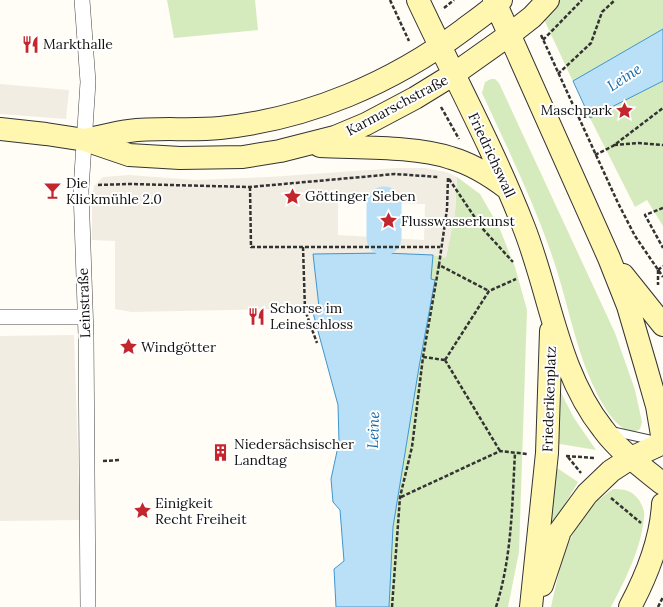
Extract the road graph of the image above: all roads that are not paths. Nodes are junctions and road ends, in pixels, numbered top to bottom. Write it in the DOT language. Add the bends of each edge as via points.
graph roads {
  1 [pos="82,0"];
  2 [pos="418,0"];
  3 [pos="548,0"];
  4 [pos="497,2"];
  5 [pos="509,35"];
  6 [pos="440,47"];
  7 [pos="454,74"];
  8 [pos="0,129"];
  9 [pos="85,140"];
  10 [pos="303,145"];
  11 [pos="508,189"];
  12 [pos="609,258"];
  13 [pos="552,315"];
  14 [pos="0,317"];
  15 [pos="85,317"];
  16 [pos="663,325"];
  17 [pos="602,429"];
  18 [pos="663,442"];
  19 [pos="631,458"];
  20 [pos="663,484"];
  21 [pos="663,504"];
  22 [pos="88,607"];
  23 [pos="531,607"];
  24 [pos="535,607"];
  25 [pos="630,607"];
  1 -- 9 [label="street, Leinstraße" via="88,82"];
  2 -- 6 [label="main road, Friedrichswall"];
  3 -- 5 [label="main road, Karmarschstraße"];
  4 -- 5 [label="main road"];
  4 -- 6 [label="main road, Karmarschstraße"];
  5 -- 7 [label="main road, Karmarschstraße"];
  5 -- 12 [label="main road"];
  6 -- 7 [label="main road, Friedrichswall"];
  6 -- 9 [label="main road, Karmarschstraße" via="404,69 362,89 295,114 219,128 130,131"];
  7 -- 10 [label="main road, Karmarschstraße" via="366,124 335,137"];
  7 -- 11 [label="main road, Friedrichswall"];
  8 -- 9 [label="main road, Karmarschstraße"];
  9 -- 10 [label="main road, Karmarschstraße" via="129,155 180,158 243,157"];
  9 -- 15 [label="street, Leinstraße" via="82,181"];
  10 -- 11 [label="main road" via="428,152 452,158 474,168"];
  11 -- 13 [label="main road, Friedrichswall" via="534,255"];
  12 -- 16 [label="main road"];
  12 -- 18 [label="main road" via="628,306 658,413"];
  13 -- 17 [label="main road, Friederikenplatz" via="568,366 584,400"];
  13 -- 23 [label="main road, Friederikenplatz" via="547,453"];
  14 -- 15 [label="street"];
  15 -- 22 [label="street, Leinstraße"];
  17 -- 18 [label="lane"];
  17 -- 19 [label="main road, Friederikenplatz"];
  18 -- 19 [label="main road"];
  19 -- 20 [label="main road, Friederikenplatz"];
  19 -- 24 [label="main road" via="611,471 587,494 560,531"];
  21 -- 25 [label="main road" via="655,549 643,584"];
}
